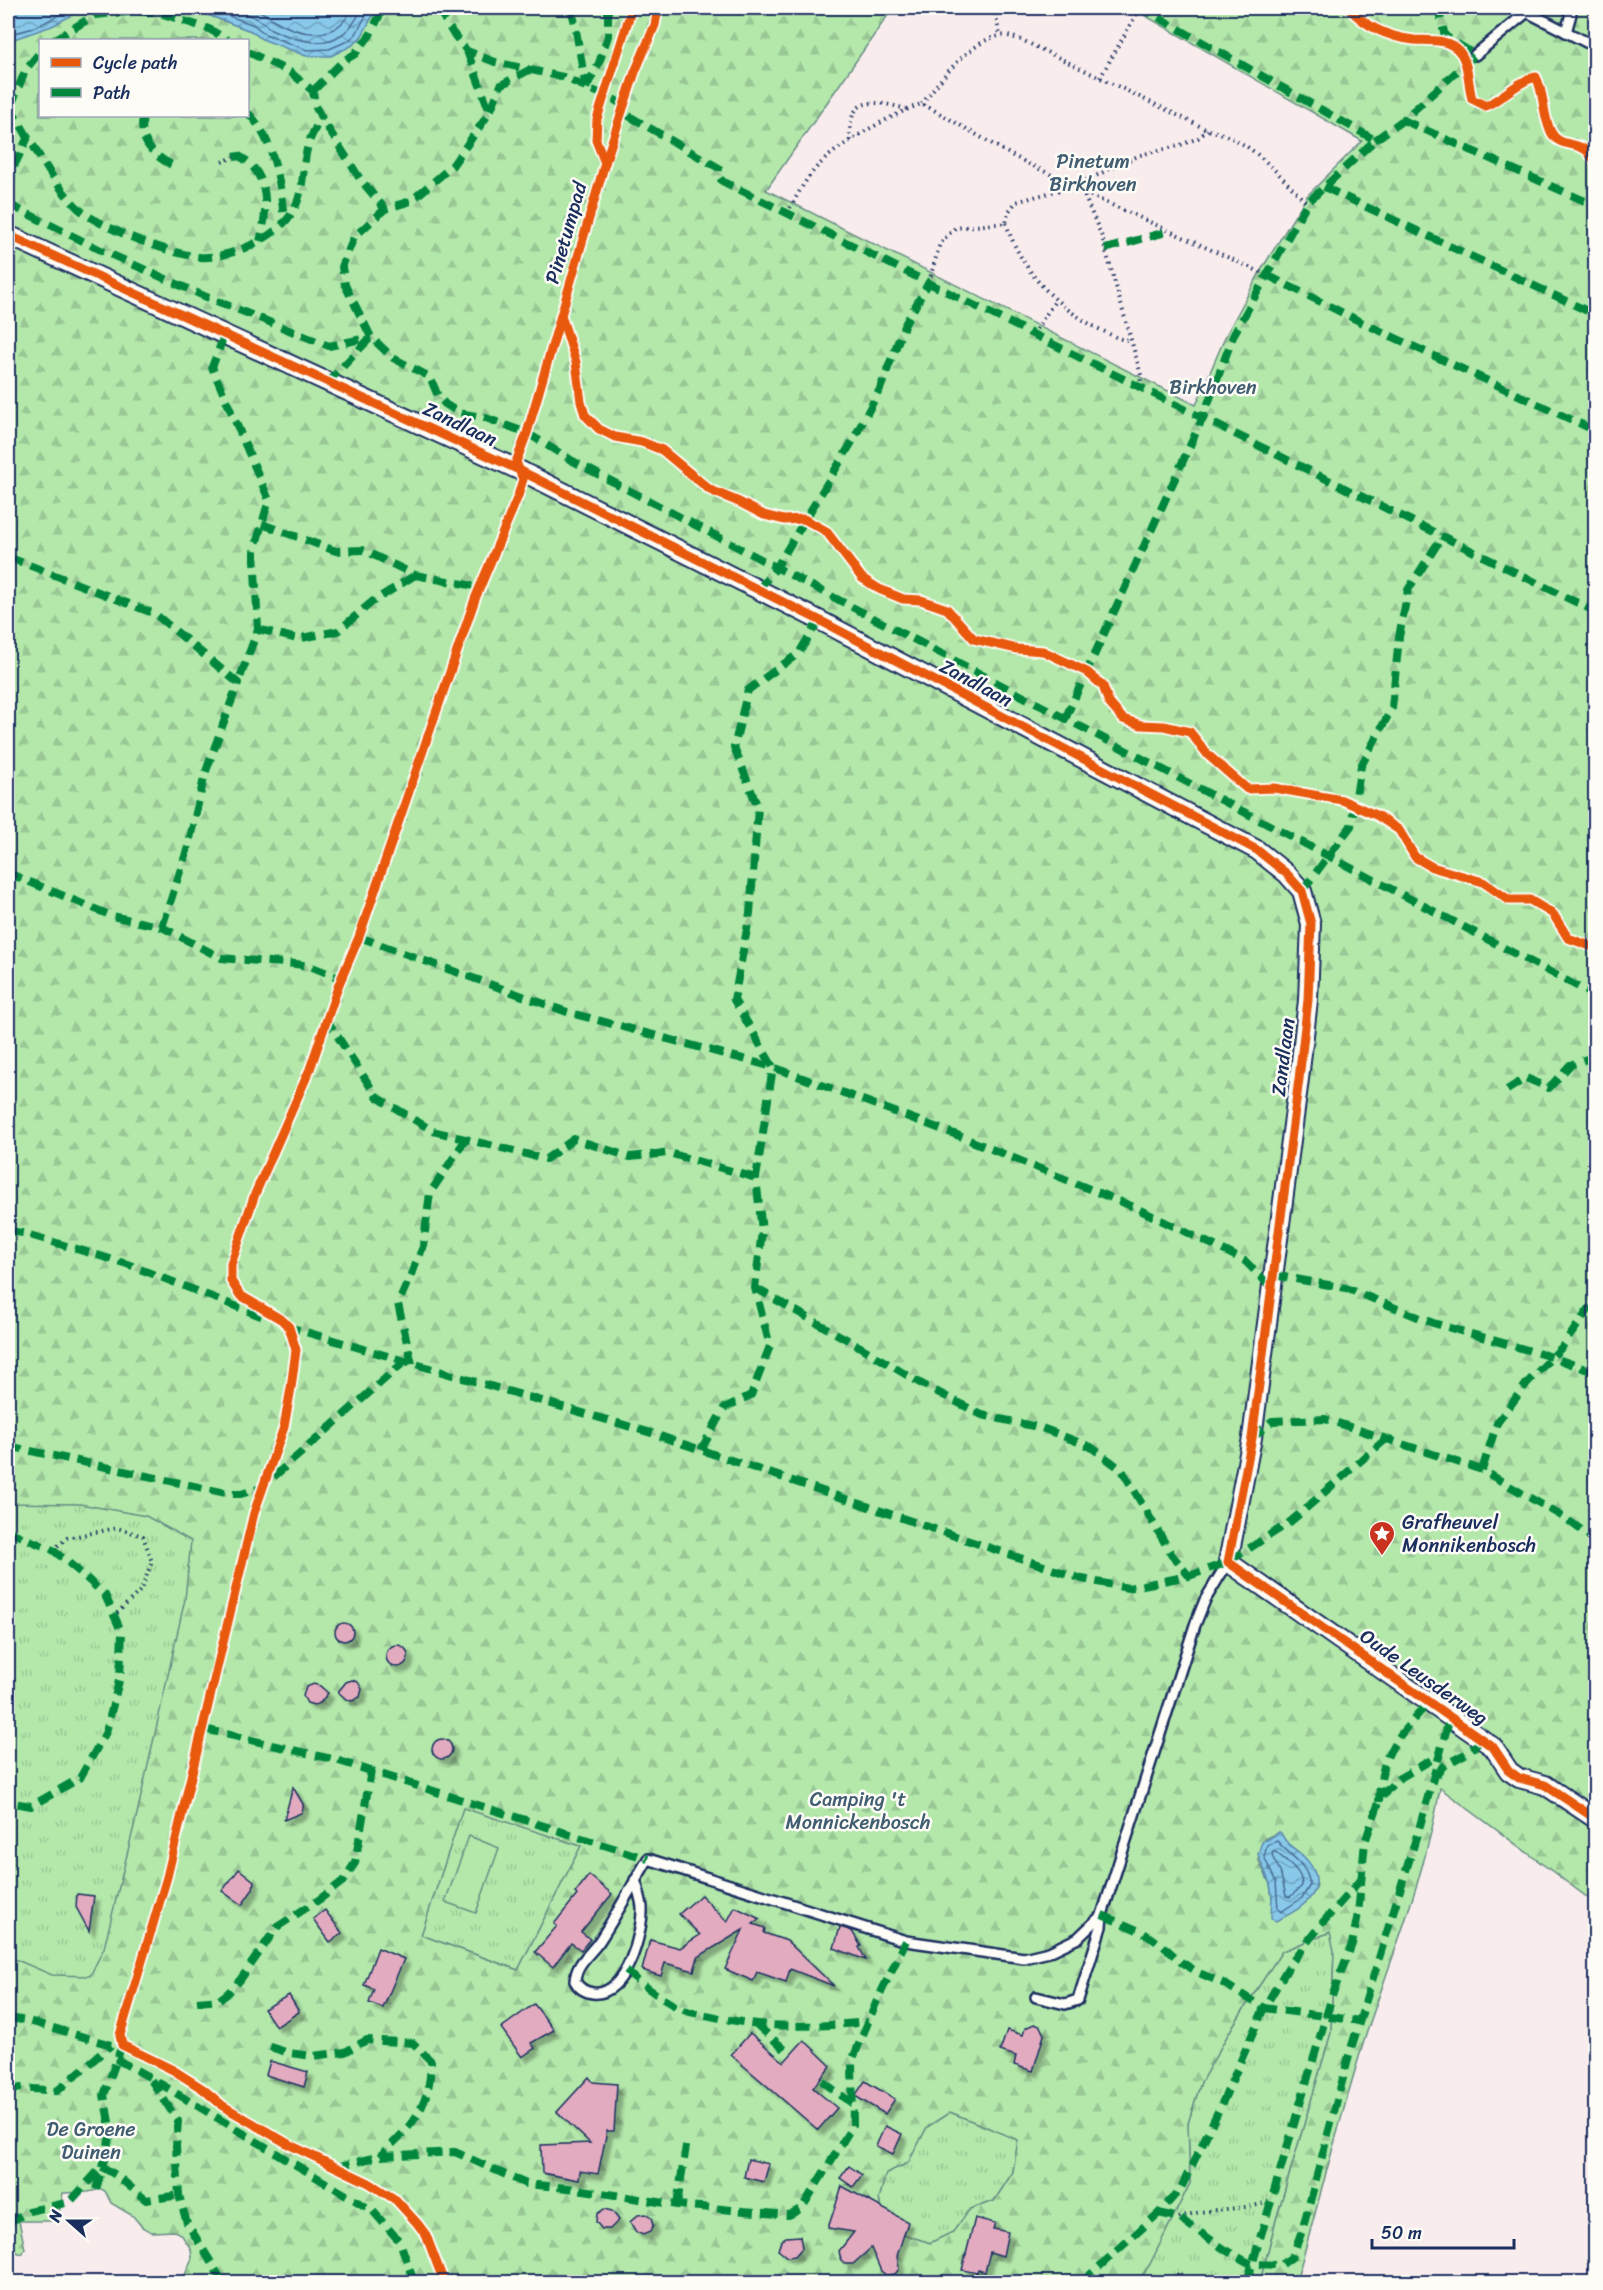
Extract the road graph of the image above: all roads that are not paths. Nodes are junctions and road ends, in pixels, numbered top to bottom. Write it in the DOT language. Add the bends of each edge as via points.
graph roads {
  1 [pos="1525,10"];
  2 [pos="1570,10"];
  3 [pos="1566,32"];
  4 [pos="1596,47"];
  5 [pos="1475,55"];
  6 [pos="8,234"];
  7 [pos="1228,1562"];
  8 [pos="1596,1819"];
  9 [pos="635,1880"];
  10 [pos="1102,1914"];
  11 [pos="1036,1997"];
  1 -- 3 [label="lane"];
  1 -- 5 [label="lane"];
  2 -- 3 [label="lane"];
  3 -- 4 [label="lane"];
  6 -- 7 [label="street, Zandlaan" via="519,470 819,620 1257,850 1287,874 1302,891 1311,924 1308,1000 1252,1438"];
  7 -- 8 [label="street, Oude Leusderweg" via="1493,1747 1509,1771 1519,1778 1545,1785"];
  7 -- 10 [label="lane" via="1205,1600 1196,1625"];
  9 -- 9 [label="lane" via="597,1944 575,1972 575,1982 582,1990 605,1992 626,1971 641,1921 642,1906"];
  9 -- 10 [label="lane" via="648,1859 906,1941 1024,1958 1049,1952 1078,1938"];
  10 -- 11 [label="lane" via="1078,2000 1065,2004"];
}
